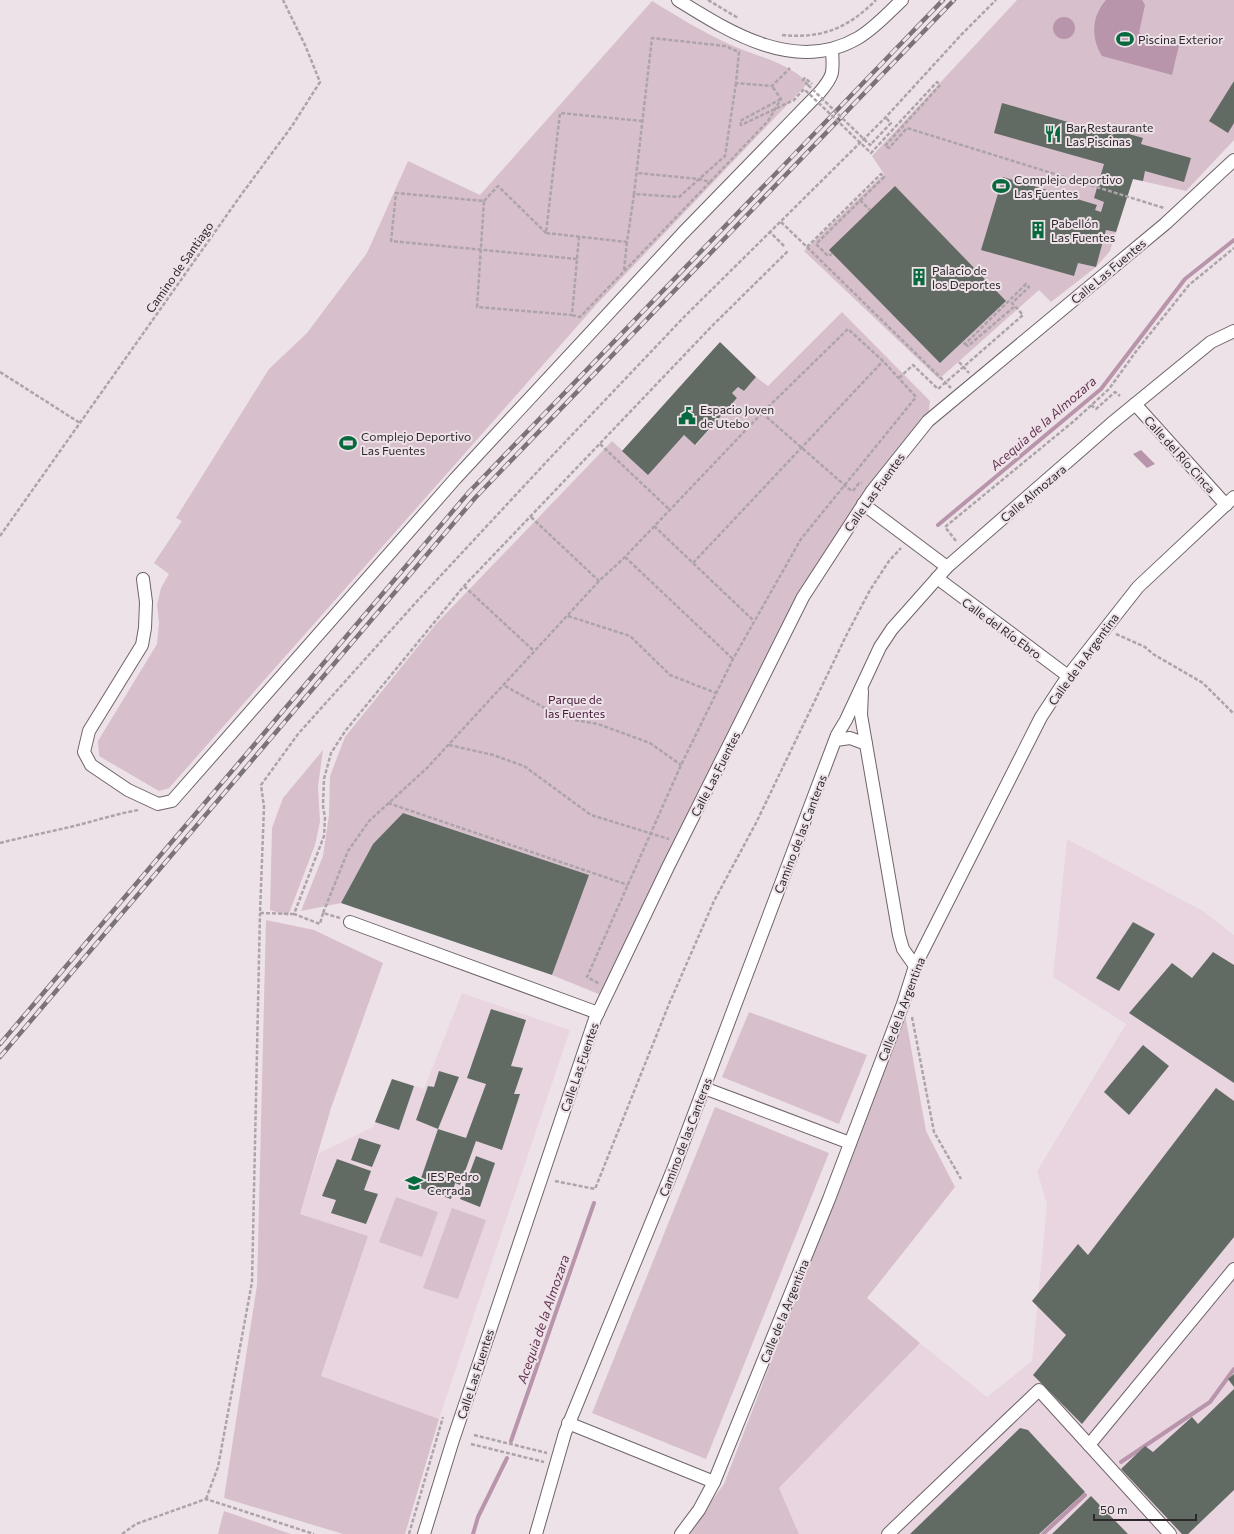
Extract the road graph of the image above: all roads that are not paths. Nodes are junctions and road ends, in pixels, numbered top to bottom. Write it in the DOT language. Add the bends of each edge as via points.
graph roads {
  1 [pos="678,0"];
  2 [pos="902,0"];
  3 [pos="832,49"];
  4 [pos="1234,160"];
  5 [pos="1234,331"];
  6 [pos="1135,404"];
  7 [pos="1230,501"];
  8 [pos="863,504"];
  9 [pos="947,567"];
  10 [pos="937,578"];
  11 [pos="143,579"];
  12 [pos="1068,676"];
  13 [pos="862,683"];
  14 [pos="842,726"];
  15 [pos="863,729"];
  16 [pos="836,740"];
  17 [pos="866,744"];
  18 [pos="350,922"];
  19 [pos="915,966"];
  20 [pos="598,1013"];
  21 [pos="704,1088"];
  22 [pos="850,1144"];
  23 [pos="1234,1269"];
  24 [pos="568,1423"];
  25 [pos="1089,1445"];
  26 [pos="714,1482"];
  27 [pos="424,1534"];
  28 [pos="536,1534"];
  29 [pos="681,1534"];
  30 [pos="888,1534"];
  31 [pos="1170,1534"];
  1 -- 3 [label="street" via="719,25 754,42 786,51 814,52"];
  2 -- 3 [label="street" via="882,20 858,38"];
  3 -- 11 [label="street" via="834,71 820,92 683,233 456,479 172,801 158,804 128,790 91,765 84,752 89,732 142,645 146,602"];
  4 -- 8 [label="street, Calle Las Fuentes" via="1177,212 928,421"];
  5 -- 6 [label="street, Calle Almozara" via="1211,342"];
  6 -- 7 [label="street, Calle del Río Cinca"];
  6 -- 9 [label="street, Calle Almozara"];
  7 -- 12 [label="street, Calle de la Argentina" via="1138,587"];
  8 -- 9 [label="street"];
  8 -- 20 [label="street, Calle Las Fuentes" via="803,597"];
  9 -- 10 [label="street, Calle Almozara"];
  10 -- 12 [label="street, Calle del Río Ebro"];
  10 -- 13 [label="street, Calle Almozara" via="892,629"];
  12 -- 19 [label="street, Calle de la Argentina" via="1041,717"];
  13 -- 14 [label="street, Camino de las Canteras"];
  13 -- 15 [label="street"];
  14 -- 15 [label="street" via="852,724"];
  14 -- 16 [label="street, Camino de las Canteras"];
  15 -- 17 [label="street"];
  16 -- 17 [label="street" via="850,738"];
  16 -- 21 [label="street, Camino de las Canteras"];
  17 -- 19 [label="street" via="899,935 903,949"];
  18 -- 20 [label="street"];
  19 -- 22 [label="street, Calle de la Argentina"];
  20 -- 27 [label="street, Calle Las Fuentes" via="453,1440"];
  21 -- 22 [label="street"];
  21 -- 24 [label="street, Camino de las Canteras"];
  22 -- 26 [label="street, Calle de la Argentina" via="792,1295"];
  23 -- 25 [label="street"];
  24 -- 26 [label="street"];
  24 -- 28 [label="street, Camino de las Canteras"];
  25 -- 30 [label="street" via="1039,1390"];
  25 -- 31 [label="street"];
  26 -- 29 [label="street, Calle de la Argentina" via="703,1505"];
}
